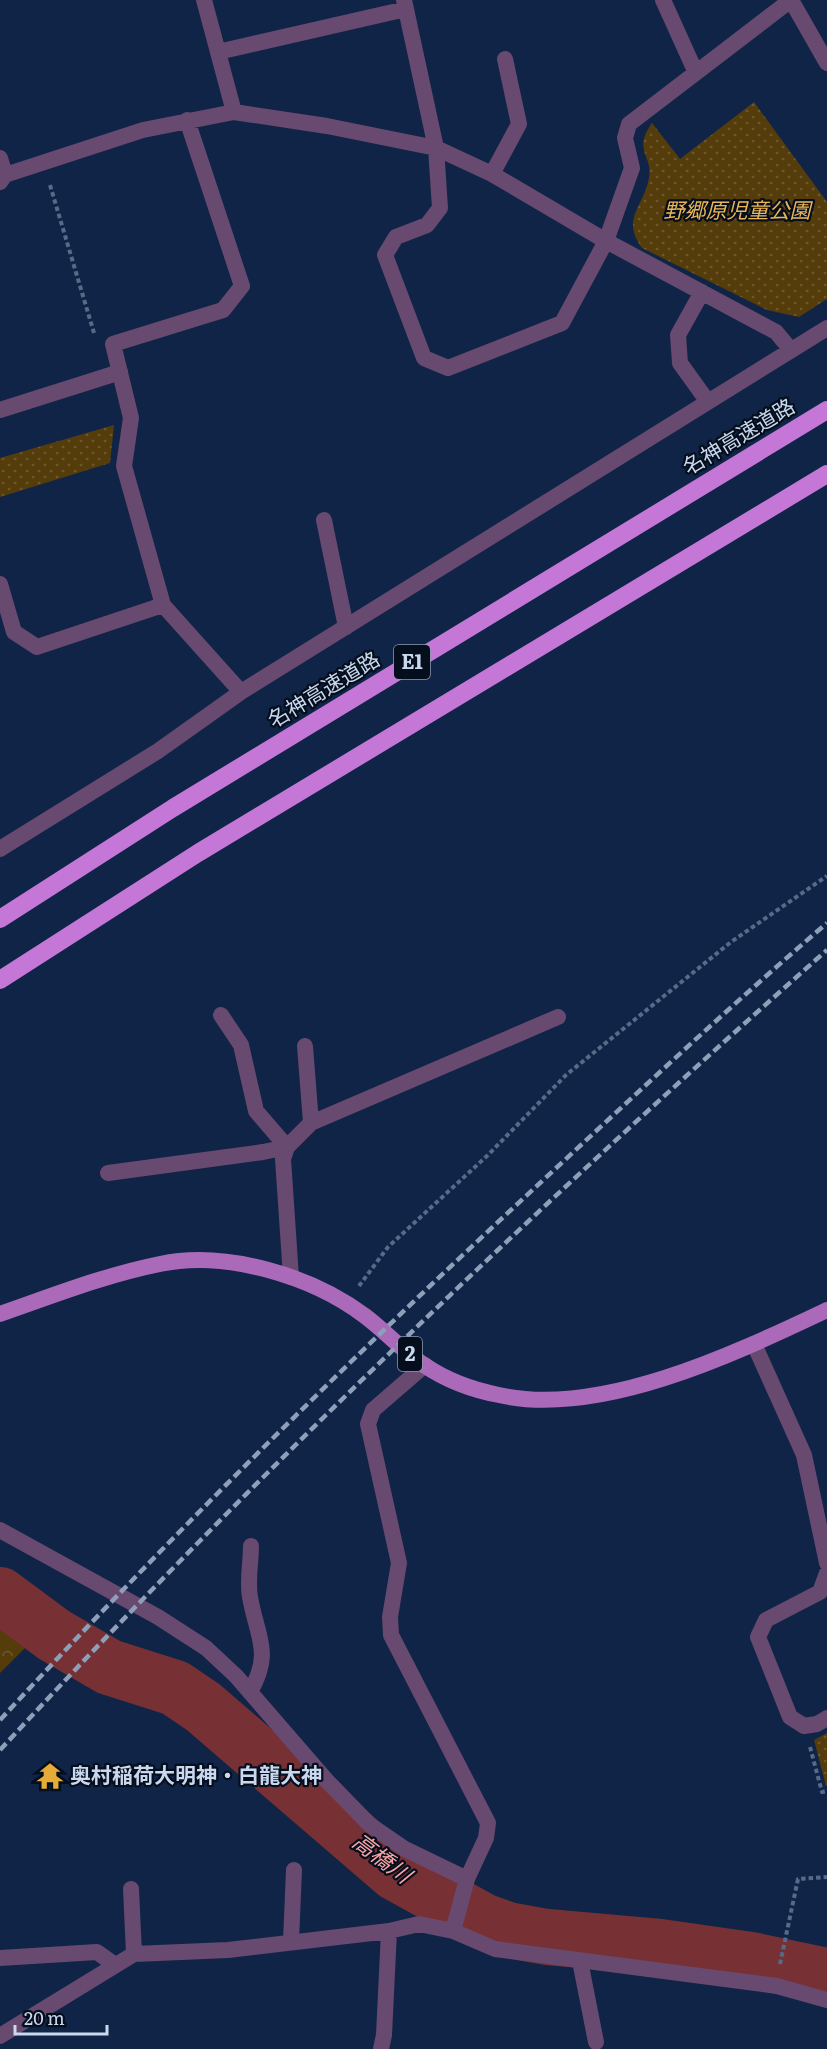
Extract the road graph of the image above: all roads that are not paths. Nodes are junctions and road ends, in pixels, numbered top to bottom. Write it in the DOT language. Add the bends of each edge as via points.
graph roads {
  1 [pos="204,0"];
  2 [pos="663,0"];
  3 [pos="791,0"];
  4 [pos="405,5"];
  5 [pos="218,52"];
  6 [pos="505,59"];
  7 [pos="827,63"];
  8 [pos="696,73"];
  9 [pos="234,112"];
  10 [pos="187,120"];
  11 [pos="436,148"];
  12 [pos="0,158"];
  13 [pos="492,174"];
  14 [pos="2,178"];
  15 [pos="606,241"];
  16 [pos="702,292"];
  17 [pos="827,328"];
  18 [pos="791,350"];
  19 [pos="120,372"];
  20 [pos="708,402"];
  21 [pos="0,410"];
  22 [pos="827,410"];
  23 [pos="827,474"];
  24 [pos="324,520"];
  25 [pos="0,584"];
  26 [pos="163,605"];
  27 [pos="346,627"];
  28 [pos="241,692"];
  29 [pos="0,849"];
  30 [pos="0,919"];
  31 [pos="0,980"];
  32 [pos="221,1015"];
  33 [pos="558,1017"];
  34 [pos="305,1046"];
  35 [pos="311,1123"];
  36 [pos="287,1146"];
  37 [pos="108,1173"];
  38 [pos="291,1277"];
  39 [pos="827,1310"];
  40 [pos="0,1314"];
  41 [pos="754,1344"];
  42 [pos="424,1365"];
  43 [pos="0,1530"];
  44 [pos="251,1545"];
  45 [pos="827,1563"];
  46 [pos="827,1573"];
  47 [pos="250,1692"];
  48 [pos="827,1718"];
  49 [pos="294,1870"];
  50 [pos="465,1886"];
  51 [pos="131,1889"];
  52 [pos="455,1925"];
  53 [pos="389,1931"];
  54 [pos="291,1941"];
  55 [pos="134,1954"];
  56 [pos="0,1958"];
  57 [pos="580,1961"];
  58 [pos="115,1965"];
  59 [pos="827,2000"];
  60 [pos="0,2036"];
  61 [pos="596,2042"];
  62 [pos="381,2049"];
  1 -- 5 [label="street"];
  2 -- 8 [label="street"];
  3 -- 7 [label="street"];
  3 -- 8 [label="street"];
  4 -- 5 [label="street"];
  4 -- 11 [label="street"];
  5 -- 9 [label="street"];
  6 -- 13 [label="street" via="519,124"];
  8 -- 15 [label="street" via="629,123 625,138 632,168"];
  9 -- 10 [label="street"];
  9 -- 11 [label="street"];
  10 -- 14 [label="street" via="143,130"];
  10 -- 19 [label="street" via="242,286 223,310 113,344"];
  11 -- 13 [label="street"];
  11 -- 15 [label="street" via="440,208 427,225 396,237 385,255 424,358 448,368 562,323"];
  12 -- 14 [label="street"];
  13 -- 15 [label="street"];
  15 -- 16 [label="street"];
  16 -- 18 [label="street" via="776,332"];
  16 -- 20 [label="street" via="678,334 680,363"];
  17 -- 18 [label="street"];
  18 -- 20 [label="street"];
  19 -- 21 [label="street"];
  19 -- 26 [label="street" via="131,418 124,466"];
  20 -- 27 [label="street"];
  22 -- 30 [label="highway, 名神高速道路 / E1" via="173,808"];
  23 -- 31 [label="highway, E1" via="198,853"];
  24 -- 27 [label="street"];
  25 -- 26 [label="street" via="14,632 38,647"];
  26 -- 28 [label="street"];
  27 -- 28 [label="street"];
  28 -- 29 [label="street" via="158,751"];
  32 -- 36 [label="street" via="241,1045 255,1111"];
  33 -- 35 [label="street"];
  34 -- 35 [label="street"];
  35 -- 36 [label="street"];
  36 -- 37 [label="street"];
  36 -- 38 [label="street" via="283,1159"];
  38 -- 40 [label="main road, 2" via="200,1261 161,1264"];
  38 -- 42 [label="main road, 2" via="335,1296"];
  39 -- 41 [label="main road, 2"];
  41 -- 42 [label="main road, 2" via="713,1362 578,1398 501,1396 465,1386"];
  41 -- 45 [label="street" via="804,1455"];
  42 -- 50 [label="street" via="373,1410 368,1424 399,1563 391,1635 488,1823 486,1838"];
  43 -- 47 [label="street" via="196,1641"];
  44 -- 47 [label="street" via="250,1595 264,1654 261,1673"];
  46 -- 48 [label="street" via="820,1592 766,1620 758,1637 790,1717 804,1726"];
  47 -- 50 [label="street" via="370,1825"];
  49 -- 54 [label="street"];
  50 -- 52 [label="street"];
  51 -- 55 [label="street"];
  52 -- 53 [label="street" via="419,1924"];
  52 -- 57 [label="street" via="495,1949"];
  53 -- 54 [label="street"];
  53 -- 62 [label="street"];
  54 -- 55 [label="street" via="228,1950"];
  55 -- 58 [label="street"];
  56 -- 58 [label="street" via="97,1952"];
  57 -- 59 [label="street" via="777,1986"];
  57 -- 61 [label="street"];
  58 -- 60 [label="street"];
}
